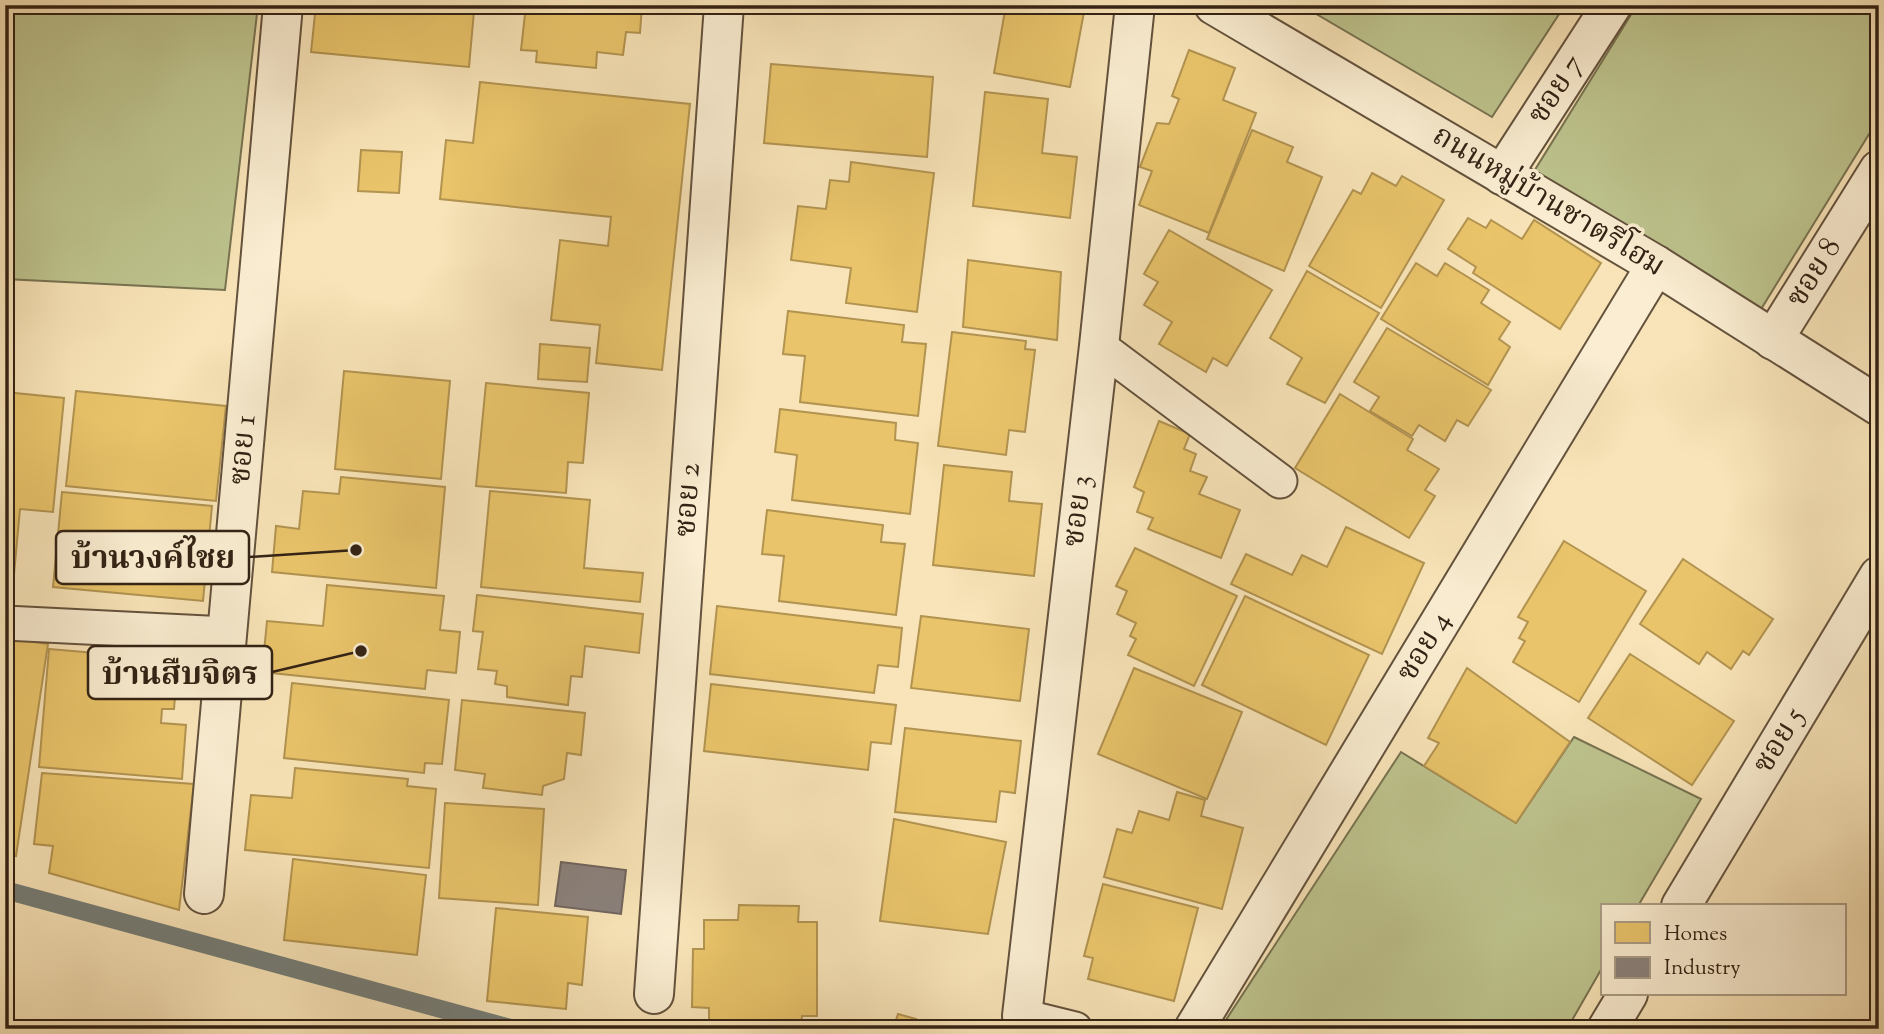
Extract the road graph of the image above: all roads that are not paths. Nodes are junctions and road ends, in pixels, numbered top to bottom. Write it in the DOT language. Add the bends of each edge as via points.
graph roads {
  1 [pos="283,5"];
  2 [pos="724,5"];
  3 [pos="1135,5"];
  4 [pos="1214,5"];
  5 [pos="1612,5"];
  6 [pos="1879,170"];
  7 [pos="1502,175"];
  8 [pos="1656,265"];
  9 [pos="1773,340"];
  10 [pos="1099,346"];
  11 [pos="1879,406"];
  12 [pos="1280,481"];
  13 [pos="1879,576"];
  14 [pos="5,623"];
  15 [pos="227,634"];
  16 [pos="204,894"];
  17 [pos="1682,904"];
  18 [pos="654,994"];
  19 [pos="1627,996"];
  20 [pos="1021,1016"];
  21 [pos="1075,1029"];
  22 [pos="1194,1029"];
  23 [pos="1607,1029"];
  1 -- 15 [label="street, ซอย 1"];
  2 -- 18 [label="street, ซอย 2"];
  3 -- 10 [label="street, ซอย 3"];
  4 -- 7 [label="street, ถนนหมู่บ้านชาตรีโฮม"];
  5 -- 7 [label="street, ซอย 7"];
  6 -- 9 [label="street, ซอย 8"];
  7 -- 8 [label="street, ถนนหมู่บ้านชาตรีโฮม"];
  8 -- 9 [label="street, ถนนหมู่บ้านชาตรีโฮม"];
  8 -- 22 [label="street, ซอย 4"];
  9 -- 11 [label="street, ถนนหมู่บ้านชาตรีโฮม"];
  10 -- 12 [label="lane"];
  10 -- 20 [label="street, ซอย 3"];
  13 -- 17 [label="street, ซอย 5"];
  14 -- 15 [label="lane"];
  15 -- 16 [label="street, ซอย 1"];
  19 -- 23 [label="street"];
  20 -- 21 [label="lane"];
}
